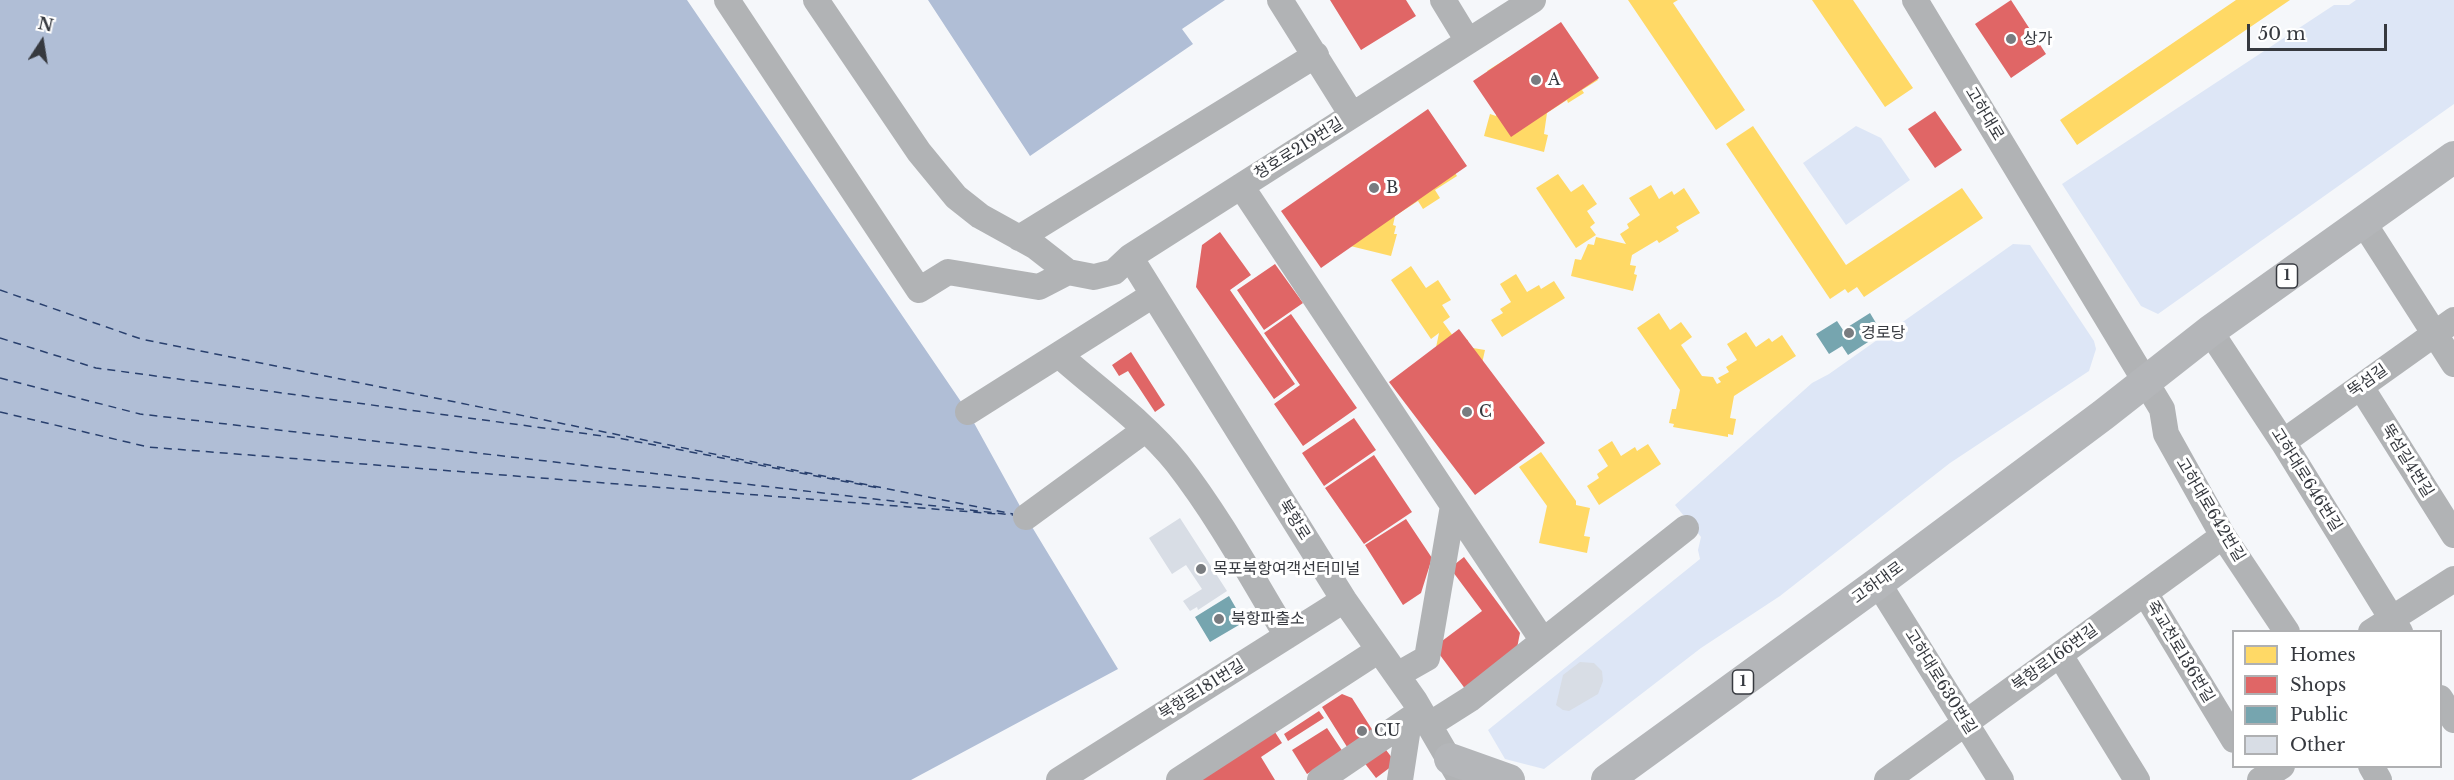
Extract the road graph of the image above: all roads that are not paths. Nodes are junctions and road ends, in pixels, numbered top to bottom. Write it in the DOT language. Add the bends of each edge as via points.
graph roads {
  1 [pos="728,0"];
  2 [pos="816,0"];
  3 [pos="1280,0"];
  4 [pos="1443,0"];
  5 [pos="1533,0"];
  6 [pos="1915,0"];
  7 [pos="1468,41"];
  8 [pos="1316,55"];
  9 [pos="1352,115"];
  10 [pos="2454,157"];
  11 [pos="1241,186"];
  12 [pos="2363,222"];
  13 [pos="1019,238"];
  14 [pos="1130,257"];
  15 [pos="1068,272"];
  16 [pos="1153,295"];
  17 [pos="2445,327"];
  18 [pos="2210,331"];
  19 [pos="1059,355"];
  20 [pos="2454,364"];
  21 [pos="2146,383"];
  22 [pos="2361,387"];
  23 [pos="968,412"];
  24 [pos="1145,430"];
  25 [pos="2283,442"];
  26 [pos="1453,506"];
  27 [pos="1026,517"];
  28 [pos="1686,528"];
  29 [pos="2454,535"];
  30 [pos="2223,536"];
  31 [pos="2454,579"];
  32 [pos="1878,583"];
  33 [pos="2145,593"];
  34 [pos="1344,600"];
  35 [pos="2387,627"];
  36 [pos="2286,630"];
  37 [pos="1287,636"];
  38 [pos="1542,641"];
  39 [pos="1380,650"];
  40 [pos="2060,655"];
  41 [pos="1397,675"];
  42 [pos="2442,701"];
  43 [pos="2454,720"];
  44 [pos="1966,723"];
  45 [pos="2232,738"];
  46 [pos="1436,746"];
  47 [pos="2279,768"];
  48 [pos="1059,780"];
  49 [pos="1179,780"];
  50 [pos="1320,780"];
  51 [pos="1400,780"];
  52 [pos="1509,780"];
  53 [pos="1607,780"];
  54 [pos="1887,780"];
  55 [pos="2001,780"];
  56 [pos="2137,780"];
  57 [pos="2259,780"];
  1 -- 15 [label="street" via="919,290 948,272 1039,287"];
  2 -- 13 [label="street" via="919,152 956,197"];
  3 -- 8 [label="street"];
  4 -- 7 [label="street"];
  5 -- 7 [label="street, 청호로219번길"];
  6 -- 21 [label="street, 고하대로"];
  7 -- 9 [label="street, 청호로219번길"];
  8 -- 9 [label="street"];
  8 -- 13 [label="street"];
  9 -- 11 [label="street, 청호로219번길"];
  10 -- 12 [label="main road, 고하대로 / 1"];
  11 -- 14 [label="street, 청호로219번길"];
  11 -- 26 [label="street"];
  12 -- 17 [label="street"];
  12 -- 18 [label="main road, 고하대로 / 1"];
  13 -- 15 [label="street"];
  14 -- 15 [label="street, 청호로219번길" via="1114,272 1095,277"];
  14 -- 16 [label="street, 북항로"];
  16 -- 19 [label="street"];
  16 -- 34 [label="street, 북항로"];
  17 -- 20 [label="street"];
  17 -- 22 [label="street, 뚝섬길"];
  18 -- 21 [label="main road, 고하대로 / 1"];
  18 -- 25 [label="street, 고하대로646번길"];
  19 -- 23 [label="street"];
  19 -- 24 [label="street"];
  21 -- 30 [label="street, 고하대로642번길" via="2162,409 2166,434"];
  21 -- 32 [label="main road, 고하대로 / 1"];
  22 -- 25 [label="street, 뚝섬길"];
  22 -- 29 [label="street, 뚝섬길4번길"];
  24 -- 27 [label="street"];
  24 -- 37 [label="street" via="1176,462 1196,491"];
  25 -- 35 [label="street, 고하대로646번길"];
  26 -- 38 [label="street"];
  26 -- 41 [label="street" via="1427,658"];
  28 -- 38 [label="street"];
  30 -- 33 [label="street, 북항로166번길"];
  30 -- 36 [label="street, 고하대로642번길"];
  31 -- 35 [label="street"];
  32 -- 44 [label="street, 고하대로630번길"];
  32 -- 53 [label="main road, 고하대로 / 1"];
  33 -- 40 [label="street, 북항로166번길"];
  33 -- 45 [label="street, 죽교천로136번길"];
  34 -- 37 [label="street, 북항로181번길"];
  34 -- 39 [label="street, 북항로"];
  37 -- 48 [label="street, 북항로181번길"];
  38 -- 46 [label="street" via="1470,699"];
  39 -- 41 [label="street, 북항로"];
  39 -- 49 [label="street"];
  40 -- 44 [label="street, 북항로166번길"];
  40 -- 56 [label="street"];
  41 -- 46 [label="street, 북항로"];
  42 -- 43 [label="street"];
  44 -- 54 [label="street, 북항로166번길"];
  44 -- 55 [label="street, 고하대로630번길"];
  46 -- 50 [label="street"];
  46 -- 51 [label="street"];
  46 -- 52 [label="main road"];
  47 -- 57 [label="street"];
}
